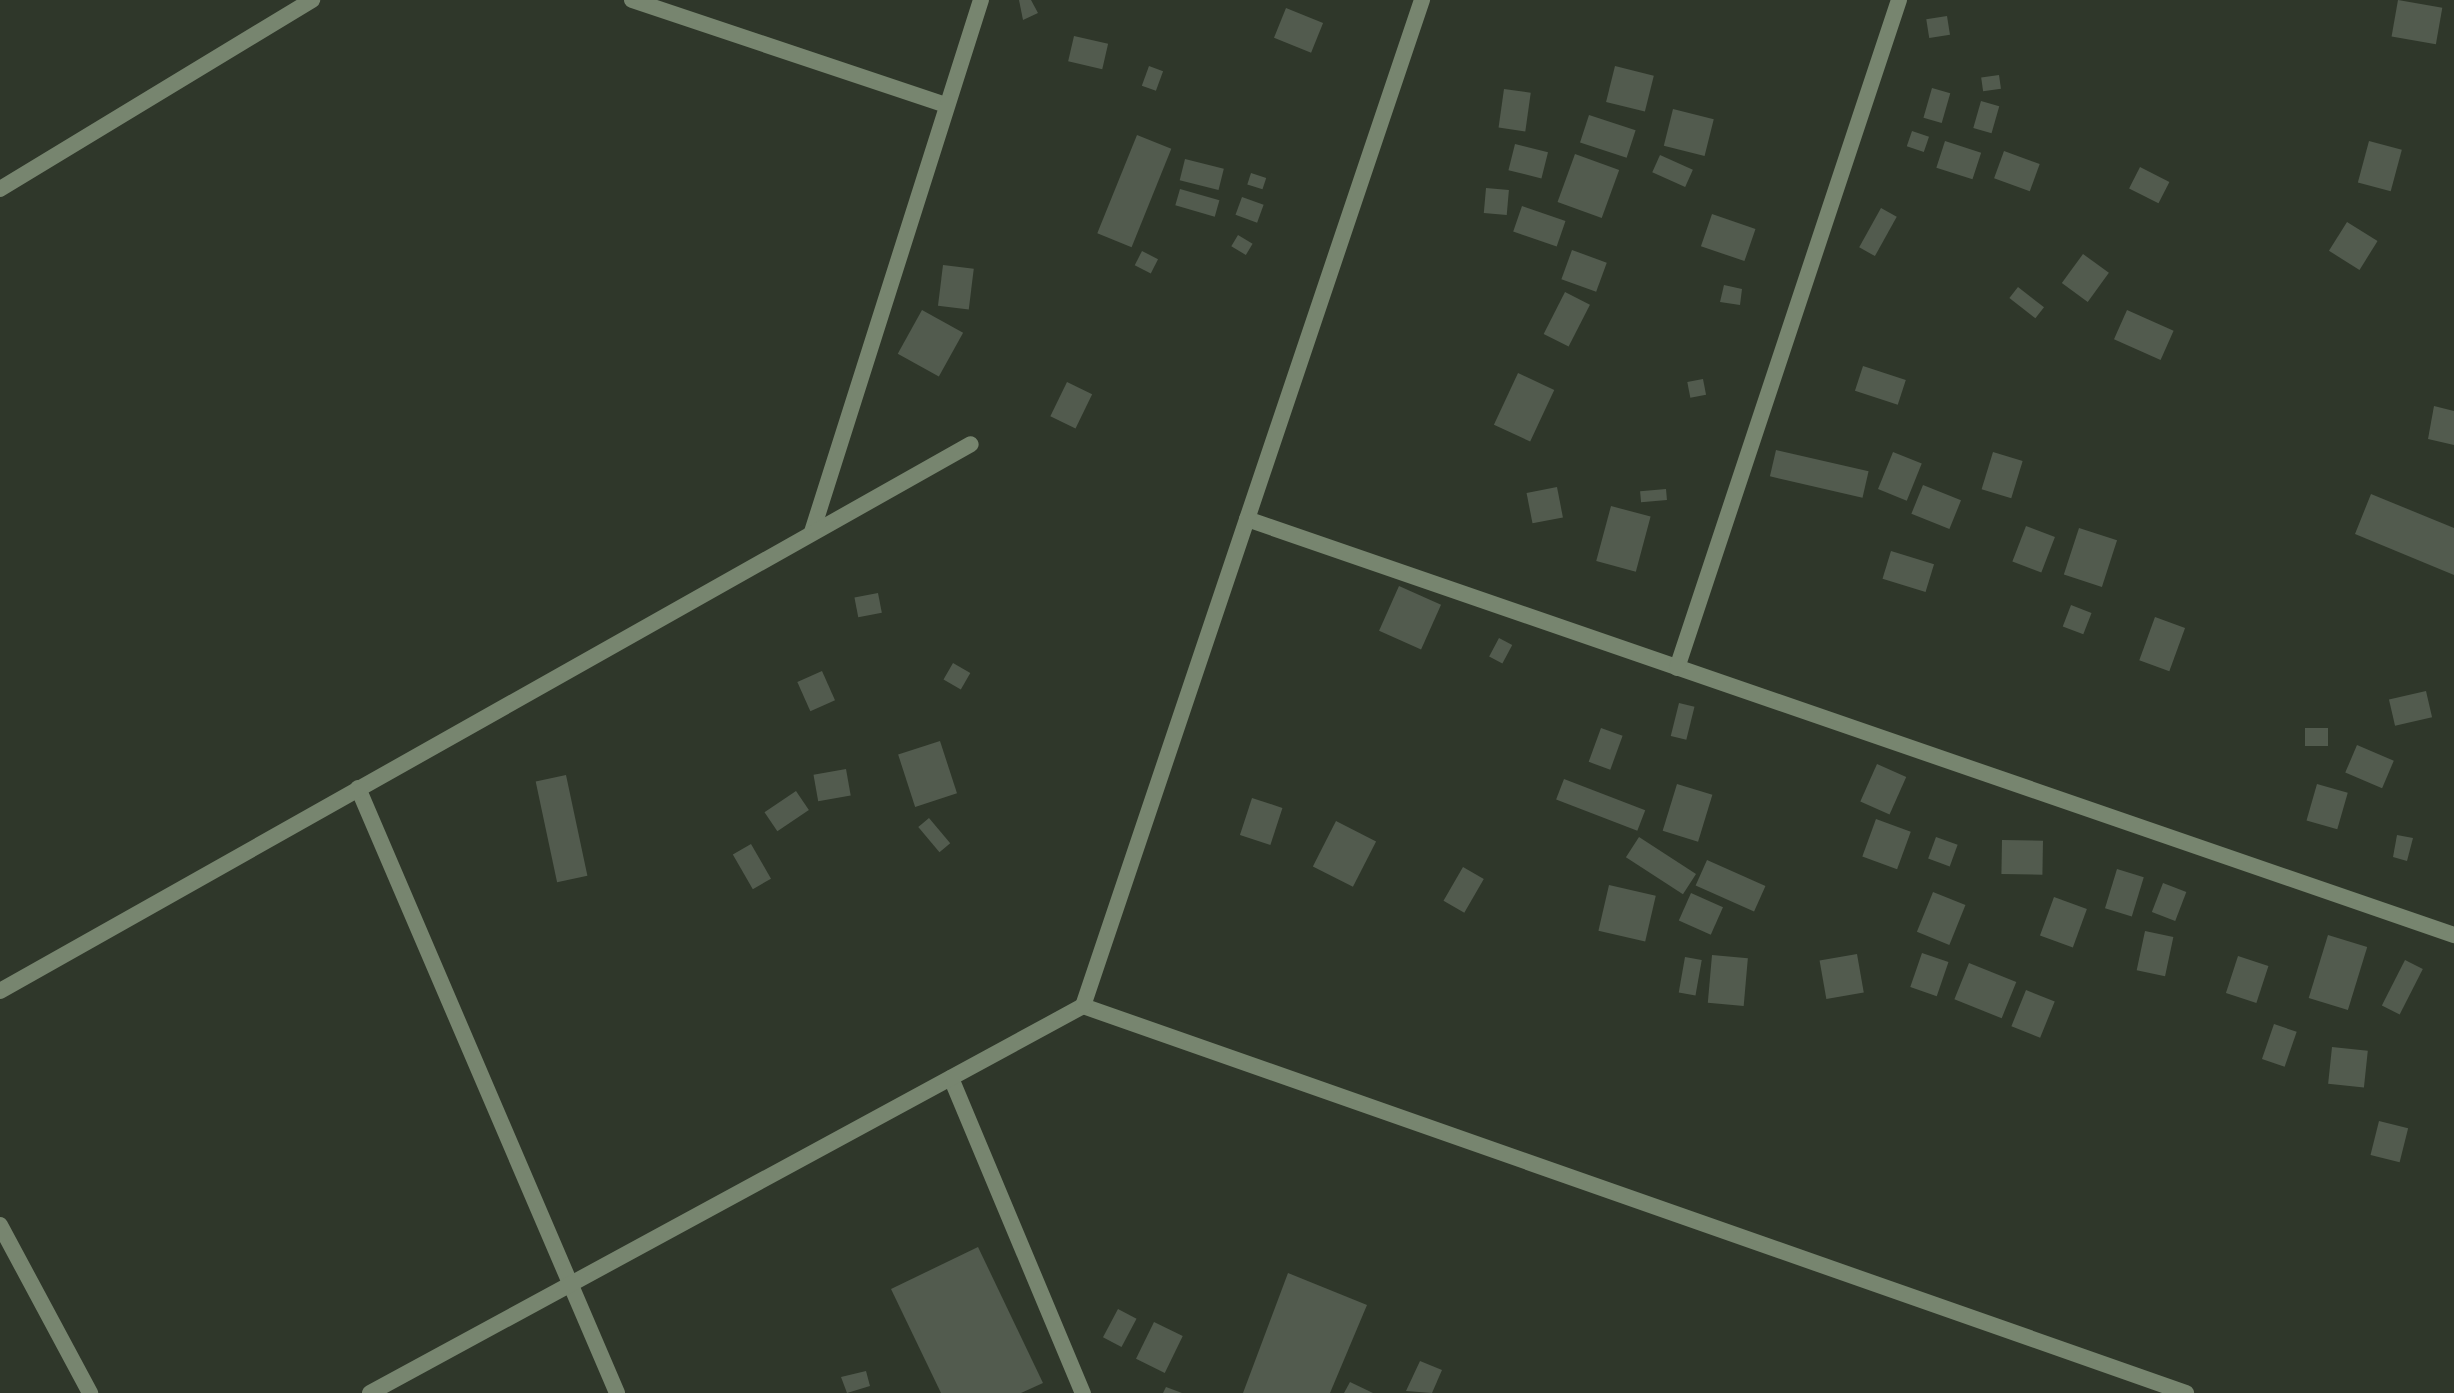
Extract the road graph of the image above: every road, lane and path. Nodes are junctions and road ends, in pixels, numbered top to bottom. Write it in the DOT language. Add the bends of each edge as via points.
graph roads {
  1 [pos="312,0"];
  2 [pos="632,0"];
  3 [pos="981,0"];
  4 [pos="1422,0"];
  5 [pos="1899,0"];
  6 [pos="946,105"];
  7 [pos="0,189"];
  8 [pos="971,444"];
  9 [pos="1247,519"];
  10 [pos="812,532"];
  11 [pos="1677,668"];
  12 [pos="358,788"];
  13 [pos="2454,935"];
  14 [pos="0,991"];
  15 [pos="1083,1006"];
  16 [pos="951,1078"];
  17 [pos="0,1225"];
  18 [pos="572,1283"];
  19 [pos="90,1393"];
  20 [pos="370,1393"];
  21 [pos="617,1393"];
  22 [pos="1083,1393"];
  23 [pos="2186,1393"];
  1 -- 7 [label="street"];
  2 -- 6 [label="street"];
  3 -- 6 [label="street"];
  4 -- 9 [label="street"];
  5 -- 11 [label="street"];
  6 -- 10 [label="street"];
  8 -- 10 [label="street"];
  9 -- 11 [label="street"];
  9 -- 15 [label="street"];
  10 -- 12 [label="street"];
  11 -- 13 [label="street"];
  12 -- 14 [label="street"];
  12 -- 18 [label="street"];
  15 -- 16 [label="street"];
  15 -- 23 [label="street"];
  16 -- 18 [label="street"];
  16 -- 22 [label="street"];
  17 -- 19 [label="street"];
  18 -- 20 [label="street"];
  18 -- 21 [label="street"];
}
